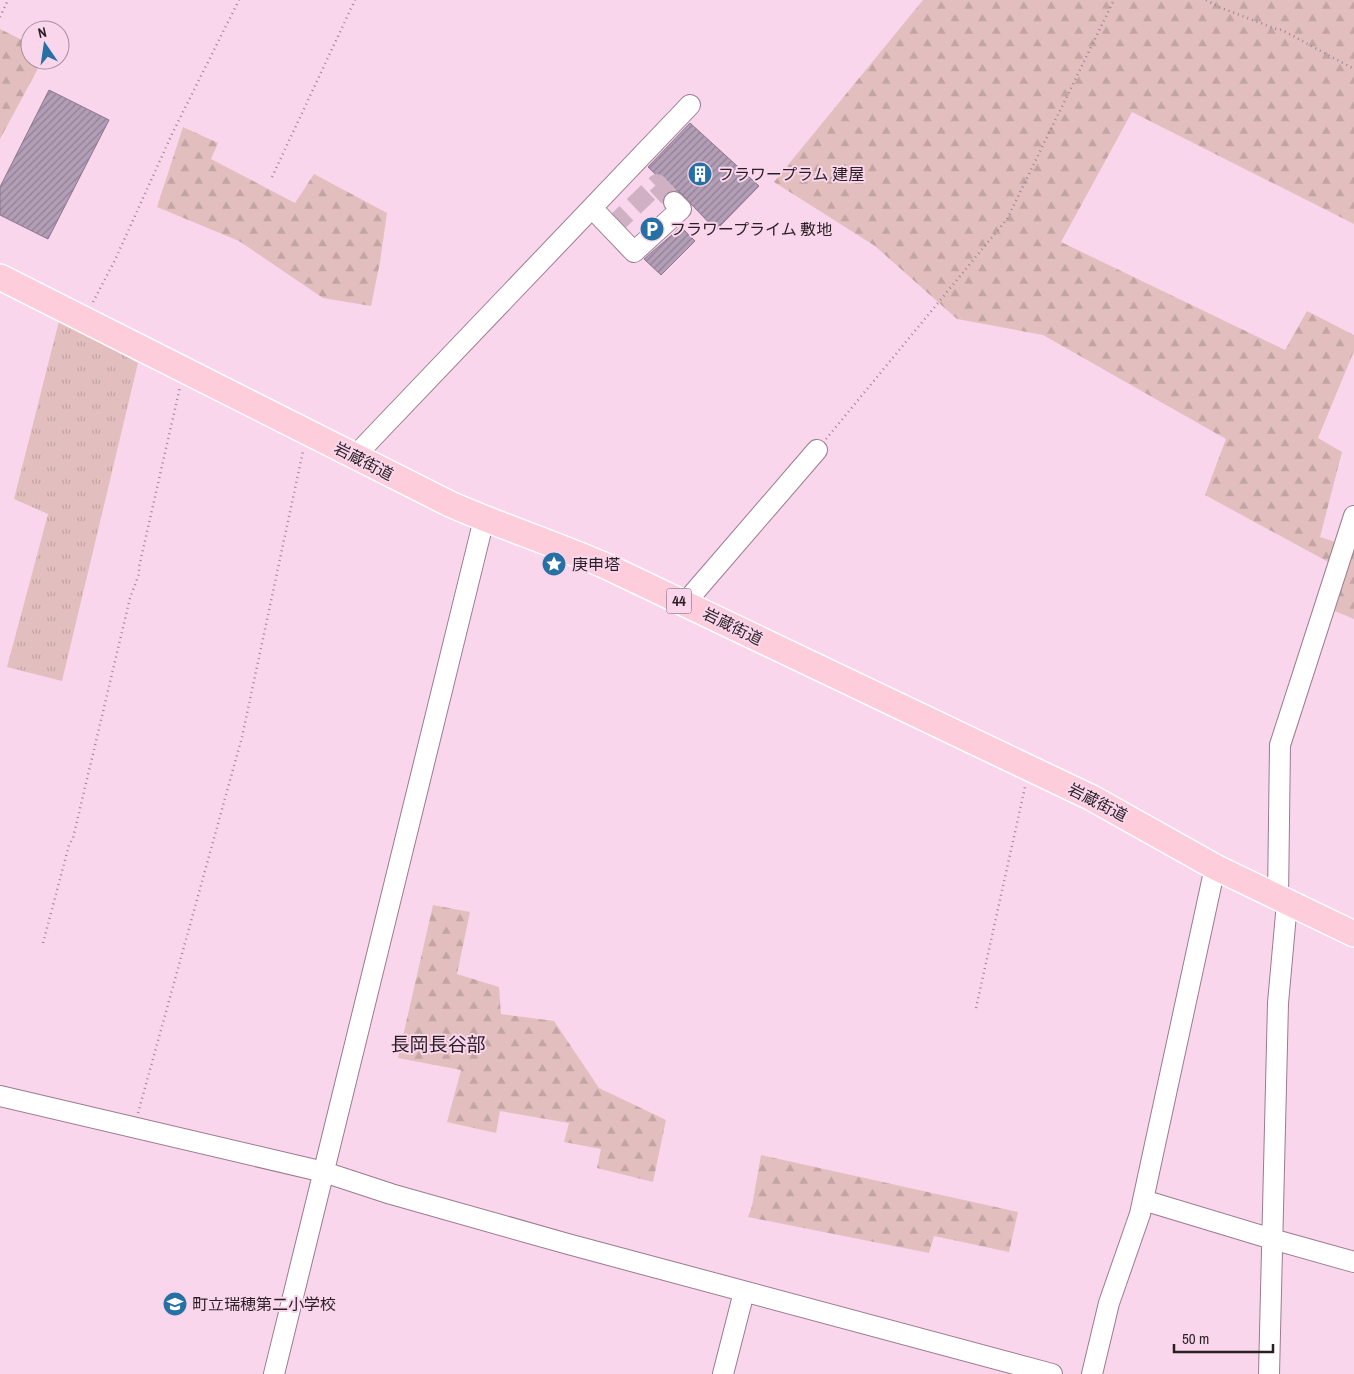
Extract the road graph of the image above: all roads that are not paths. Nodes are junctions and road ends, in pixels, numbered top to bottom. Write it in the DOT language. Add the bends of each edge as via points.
graph roads {
  1 [pos="690,105"];
  2 [pos="674,202"];
  3 [pos="592,208"];
  4 [pos="0,277"];
  5 [pos="817,450"];
  6 [pos="355,456"];
  7 [pos="1354,516"];
  8 [pos="484,519"];
  9 [pos="685,603"];
  10 [pos="1215,867"];
  11 [pos="1282,900"];
  12 [pos="1354,934"];
  13 [pos="0,1096"];
  14 [pos="324,1172"];
  15 [pos="1143,1200"];
  16 [pos="1272,1239"];
  17 [pos="1354,1262"];
  18 [pos="744,1292"];
  19 [pos="274,1374"];
  20 [pos="723,1374"];
  21 [pos="1052,1374"];
  22 [pos="1092,1374"];
  23 [pos="1269,1374"];
  1 -- 3 [label="street"];
  2 -- 3 [label="street" via="681,209 634,252"];
  3 -- 6 [label="street"];
  4 -- 6 [label="main road, 岩蔵街道 / 44"];
  5 -- 9 [label="street"];
  6 -- 8 [label="main road, 岩蔵街道 / 44"];
  7 -- 11 [label="street" via="1280,745"];
  8 -- 9 [label="main road, 岩蔵街道 / 44" via="580,555"];
  8 -- 14 [label="street"];
  9 -- 10 [label="main road, 岩蔵街道 / 44" via="1092,798"];
  10 -- 11 [label="main road, 岩蔵街道 / 44"];
  10 -- 15 [label="street"];
  11 -- 12 [label="main road, 岩蔵街道 / 44"];
  11 -- 16 [label="street"];
  13 -- 14 [label="street"];
  14 -- 18 [label="street" via="391,1194"];
  14 -- 19 [label="street"];
  15 -- 16 [label="street"];
  15 -- 22 [label="street" via="1109,1303"];
  16 -- 17 [label="street"];
  16 -- 23 [label="street"];
  18 -- 20 [label="street"];
  18 -- 21 [label="street"];
}
